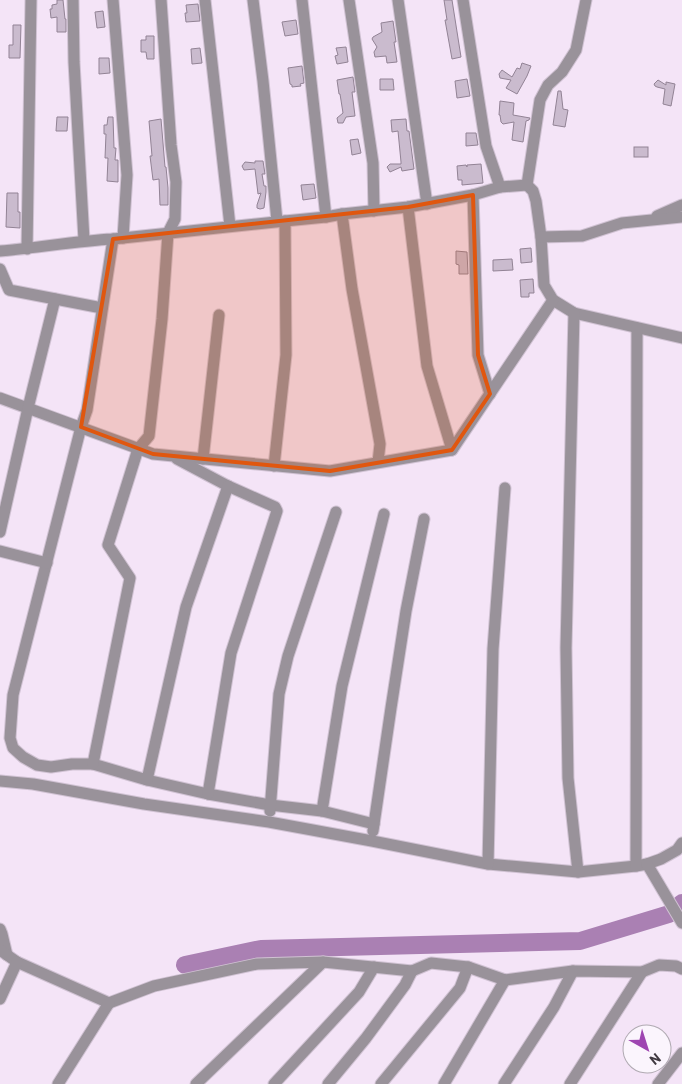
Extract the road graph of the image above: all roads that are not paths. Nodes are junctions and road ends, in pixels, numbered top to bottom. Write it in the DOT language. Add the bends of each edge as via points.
graph roads {
  1 [pos="31,0"];
  2 [pos="73,0"];
  3 [pos="114,0"];
  4 [pos="161,0"];
  5 [pos="205,0"];
  6 [pos="253,0"];
  7 [pos="302,0"];
  8 [pos="349,0"];
  9 [pos="398,0"];
  10 [pos="463,0"];
  11 [pos="471,0"];
  12 [pos="586,0"];
  13 [pos="466,17"];
  14 [pos="527,185"];
  15 [pos="500,187"];
  16 [pos="473,195"];
  17 [pos="427,204"];
  18 [pos="682,205"];
  19 [pos="408,207"];
  20 [pos="374,211"];
  21 [pos="342,214"];
  22 [pos="326,217"];
  23 [pos="682,217"];
  24 [pos="281,221"];
  25 [pos="646,221"];
  26 [pos="230,226"];
  27 [pos="168,233"];
  28 [pos="541,236"];
  29 [pos="118,238"];
  30 [pos="84,240"];
  31 [pos="27,249"];
  32 [pos="0,251"];
  33 [pos="0,269"];
  34 [pos="55,299"];
  35 [pos="553,300"];
  36 [pos="102,308"];
  37 [pos="574,312"];
  38 [pos="219,315"];
  39 [pos="637,328"];
  40 [pos="682,338"];
  41 [pos="490,394"];
  42 [pos="0,398"];
  43 [pos="28,408"];
  44 [pos="81,427"];
  45 [pos="138,449"];
  46 [pos="452,450"];
  47 [pos="170,455"];
  48 [pos="203,459"];
  49 [pos="378,462"];
  50 [pos="274,466"];
  51 [pos="228,486"];
  52 [pos="505,488"];
  53 [pos="336,512"];
  54 [pos="384,514"];
  55 [pos="424,518"];
  56 [pos="0,532"];
  57 [pos="0,551"];
  58 [pos="47,563"];
  59 [pos="93,764"];
  60 [pos="37,765"];
  61 [pos="147,780"];
  62 [pos="0,781"];
  63 [pos="33,784"];
  64 [pos="208,794"];
  65 [pos="270,805"];
  66 [pos="322,811"];
  67 [pos="269,822"];
  68 [pos="374,824"];
  69 [pos="372,840"];
  70 [pos="682,843"];
  71 [pos="488,864"];
  72 [pos="642,865"];
  73 [pos="578,872"];
  74 [pos="682,923"];
  75 [pos="0,929"];
  76 [pos="3,953"];
  77 [pos="17,962"];
  78 [pos="323,962"];
  79 [pos="374,967"];
  80 [pos="468,967"];
  81 [pos="682,969"];
  82 [pos="412,971"];
  83 [pos="573,972"];
  84 [pos="642,972"];
  85 [pos="504,980"];
  86 [pos="0,999"];
  87 [pos="109,1003"];
  88 [pos="682,1053"];
  89 [pos="58,1084"];
  90 [pos="196,1084"];
  91 [pos="274,1084"];
  92 [pos="328,1084"];
  93 [pos="381,1084"];
  94 [pos="444,1084"];
  95 [pos="504,1084"];
  96 [pos="570,1084"];
  97 [pos="658,1084"];
  1 -- 31 [label="street"];
  2 -- 30 [label="street"];
  3 -- 29 [label="street" via="127,175"];
  4 -- 27 [label="street" via="176,182 174,219"];
  5 -- 26 [label="street"];
  6 -- 24 [label="street"];
  7 -- 22 [label="street"];
  8 -- 20 [label="street" via="373,163"];
  9 -- 17 [label="street"];
  10 -- 13 [label="street"];
  11 -- 13 [label="street"];
  12 -- 14 [label="street" via="576,50 540,100"];
  13 -- 15 [label="street" via="486,146"];
  14 -- 15 [label="street"];
  14 -- 28 [label="street" via="536,201"];
  15 -- 16 [label="street"];
  16 -- 17 [label="street"];
  16 -- 41 [label="street" via="478,355"];
  17 -- 19 [label="street"];
  18 -- 25 [label="street"];
  19 -- 20 [label="street"];
  19 -- 46 [label="street" via="427,366"];
  20 -- 21 [label="street"];
  21 -- 22 [label="street"];
  21 -- 49 [label="street" via="380,444"];
  22 -- 24 [label="street"];
  23 -- 25 [label="street"];
  24 -- 26 [label="street"];
  24 -- 50 [label="street" via="286,355"];
  25 -- 28 [label="street" via="622,223 582,236"];
  26 -- 27 [label="street"];
  27 -- 29 [label="street"];
  27 -- 45 [label="street" via="149,436"];
  28 -- 35 [label="street" via="544,285"];
  29 -- 30 [label="street"];
  29 -- 36 [label="street"];
  30 -- 31 [label="street"];
  31 -- 32 [label="street"];
  33 -- 34 [label="street" via="10,290"];
  34 -- 36 [label="street"];
  34 -- 43 [label="street"];
  35 -- 37 [label="street"];
  35 -- 41 [label="street"];
  36 -- 44 [label="street" via="87,410"];
  37 -- 39 [label="street"];
  37 -- 73 [label="street" via="566,648 568,778"];
  38 -- 48 [label="street"];
  39 -- 40 [label="street"];
  39 -- 72 [label="street"];
  41 -- 46 [label="street"];
  42 -- 43 [label="street"];
  43 -- 44 [label="street"];
  43 -- 56 [label="street"];
  44 -- 45 [label="street"];
  44 -- 58 [label="street"];
  45 -- 47 [label="street"];
  45 -- 59 [label="street" via="108,545 130,578"];
  46 -- 49 [label="street"];
  47 -- 48 [label="street"];
  47 -- 51 [label="street"];
  48 -- 50 [label="street"];
  49 -- 50 [label="street" via="330,470"];
  51 -- 61 [label="street" via="186,607"];
  51 -- 64 [label="street" via="275,507 277,511 231,653"];
  52 -- 71 [label="street" via="493,650"];
  53 -- 65 [label="street" via="293,639 279,694"];
  54 -- 66 [label="street" via="342,686"];
  55 -- 68 [label="street" via="390,708"];
  57 -- 58 [label="street"];
  58 -- 60 [label="street" via="13,695 10,738 13,748 23,758"];
  59 -- 60 [label="street"];
  59 -- 61 [label="street"];
  60 -- 63 [label="street"];
  61 -- 64 [label="street"];
  62 -- 63 [label="street"];
  63 -- 67 [label="street"];
  64 -- 65 [label="street"];
  65 -- 66 [label="street"];
  65 -- 67 [label="street"];
  66 -- 68 [label="street"];
  67 -- 69 [label="street"];
  68 -- 69 [label="street"];
  69 -- 71 [label="street"];
  70 -- 72 [label="street" via="661,859"];
  71 -- 73 [label="street"];
  72 -- 73 [label="street"];
  72 -- 74 [label="street"];
  75 -- 76 [label="street"];
  76 -- 77 [label="street"];
  77 -- 86 [label="street"];
  77 -- 87 [label="street"];
  78 -- 79 [label="street"];
  78 -- 87 [label="street" via="257,964 154,986"];
  78 -- 90 [label="street"];
  79 -- 82 [label="street"];
  79 -- 91 [label="street" via="359,992"];
  80 -- 82 [label="street" via="431,963"];
  80 -- 85 [label="street"];
  80 -- 93 [label="street" via="460,988"];
  81 -- 84 [label="street" via="659,965"];
  82 -- 92 [label="street" via="366,1038"];
  83 -- 84 [label="street"];
  83 -- 85 [label="street"];
  83 -- 95 [label="street"];
  84 -- 96 [label="street"];
  85 -- 94 [label="street"];
  87 -- 89 [label="street"];
  88 -- 97 [label="street"];
}
